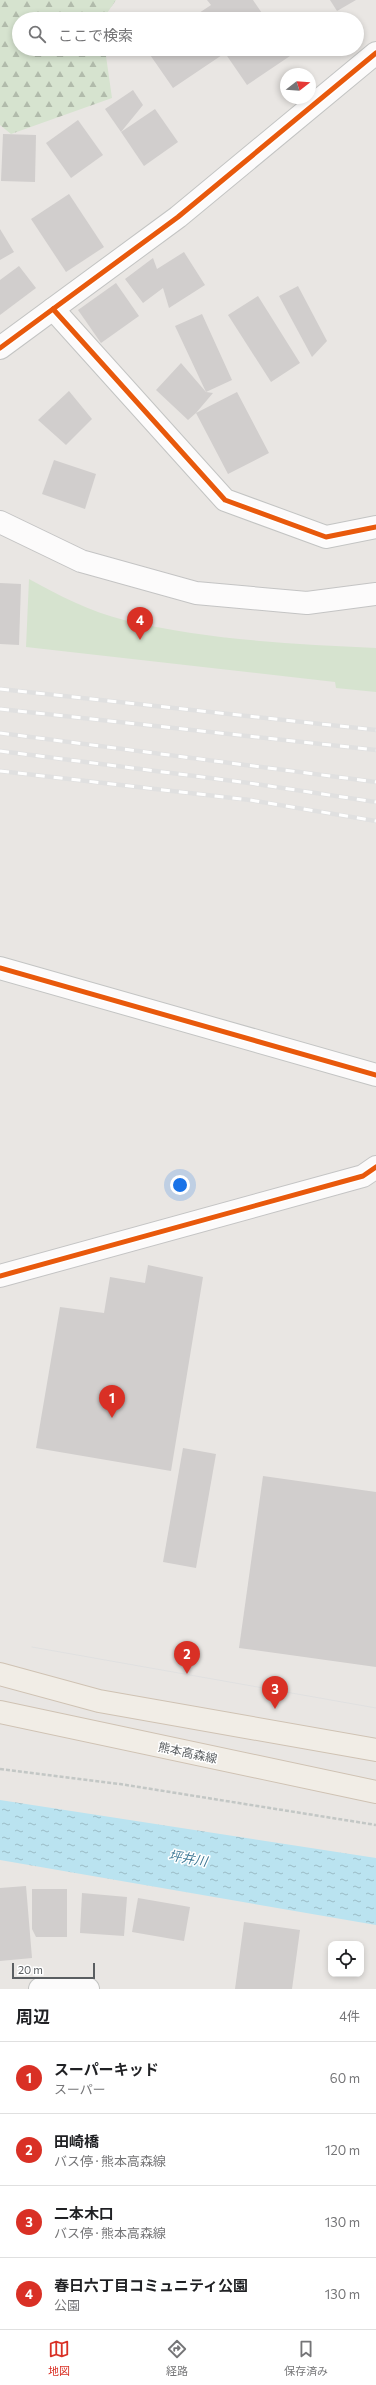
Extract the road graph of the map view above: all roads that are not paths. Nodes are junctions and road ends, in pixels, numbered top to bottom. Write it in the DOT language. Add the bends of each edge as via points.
graph roads {
  1 [pos="376,53"];
  2 [pos="53,309"];
  3 [pos="0,348"];
  4 [pos="0,522"];
  5 [pos="376,527"];
  6 [pos="376,594"];
  7 [pos="0,968"];
  8 [pos="376,1075"];
  9 [pos="376,1167"];
  10 [pos="0,1276"];
  11 [pos="0,1674"];
  12 [pos="0,1712"];
  13 [pos="376,1750"];
  14 [pos="376,1792"];
  15 [pos="40,1989"];
  16 [pos="88,1989"];
  1 -- 2 [label="street" via="178,217"];
  2 -- 3 [label="street"];
  2 -- 5 [label="street" via="224,500 326,537"];
  4 -- 6 [label="street" via="81,561 196,593 307,603"];
  7 -- 8 [label="street"];
  9 -- 10 [label="street" via="363,1176"];
  11 -- 13 [label="main road" via="99,1701"];
  12 -- 14 [label="main road, 熊本高森線"];
  15 -- 16 [label="street"];
}
